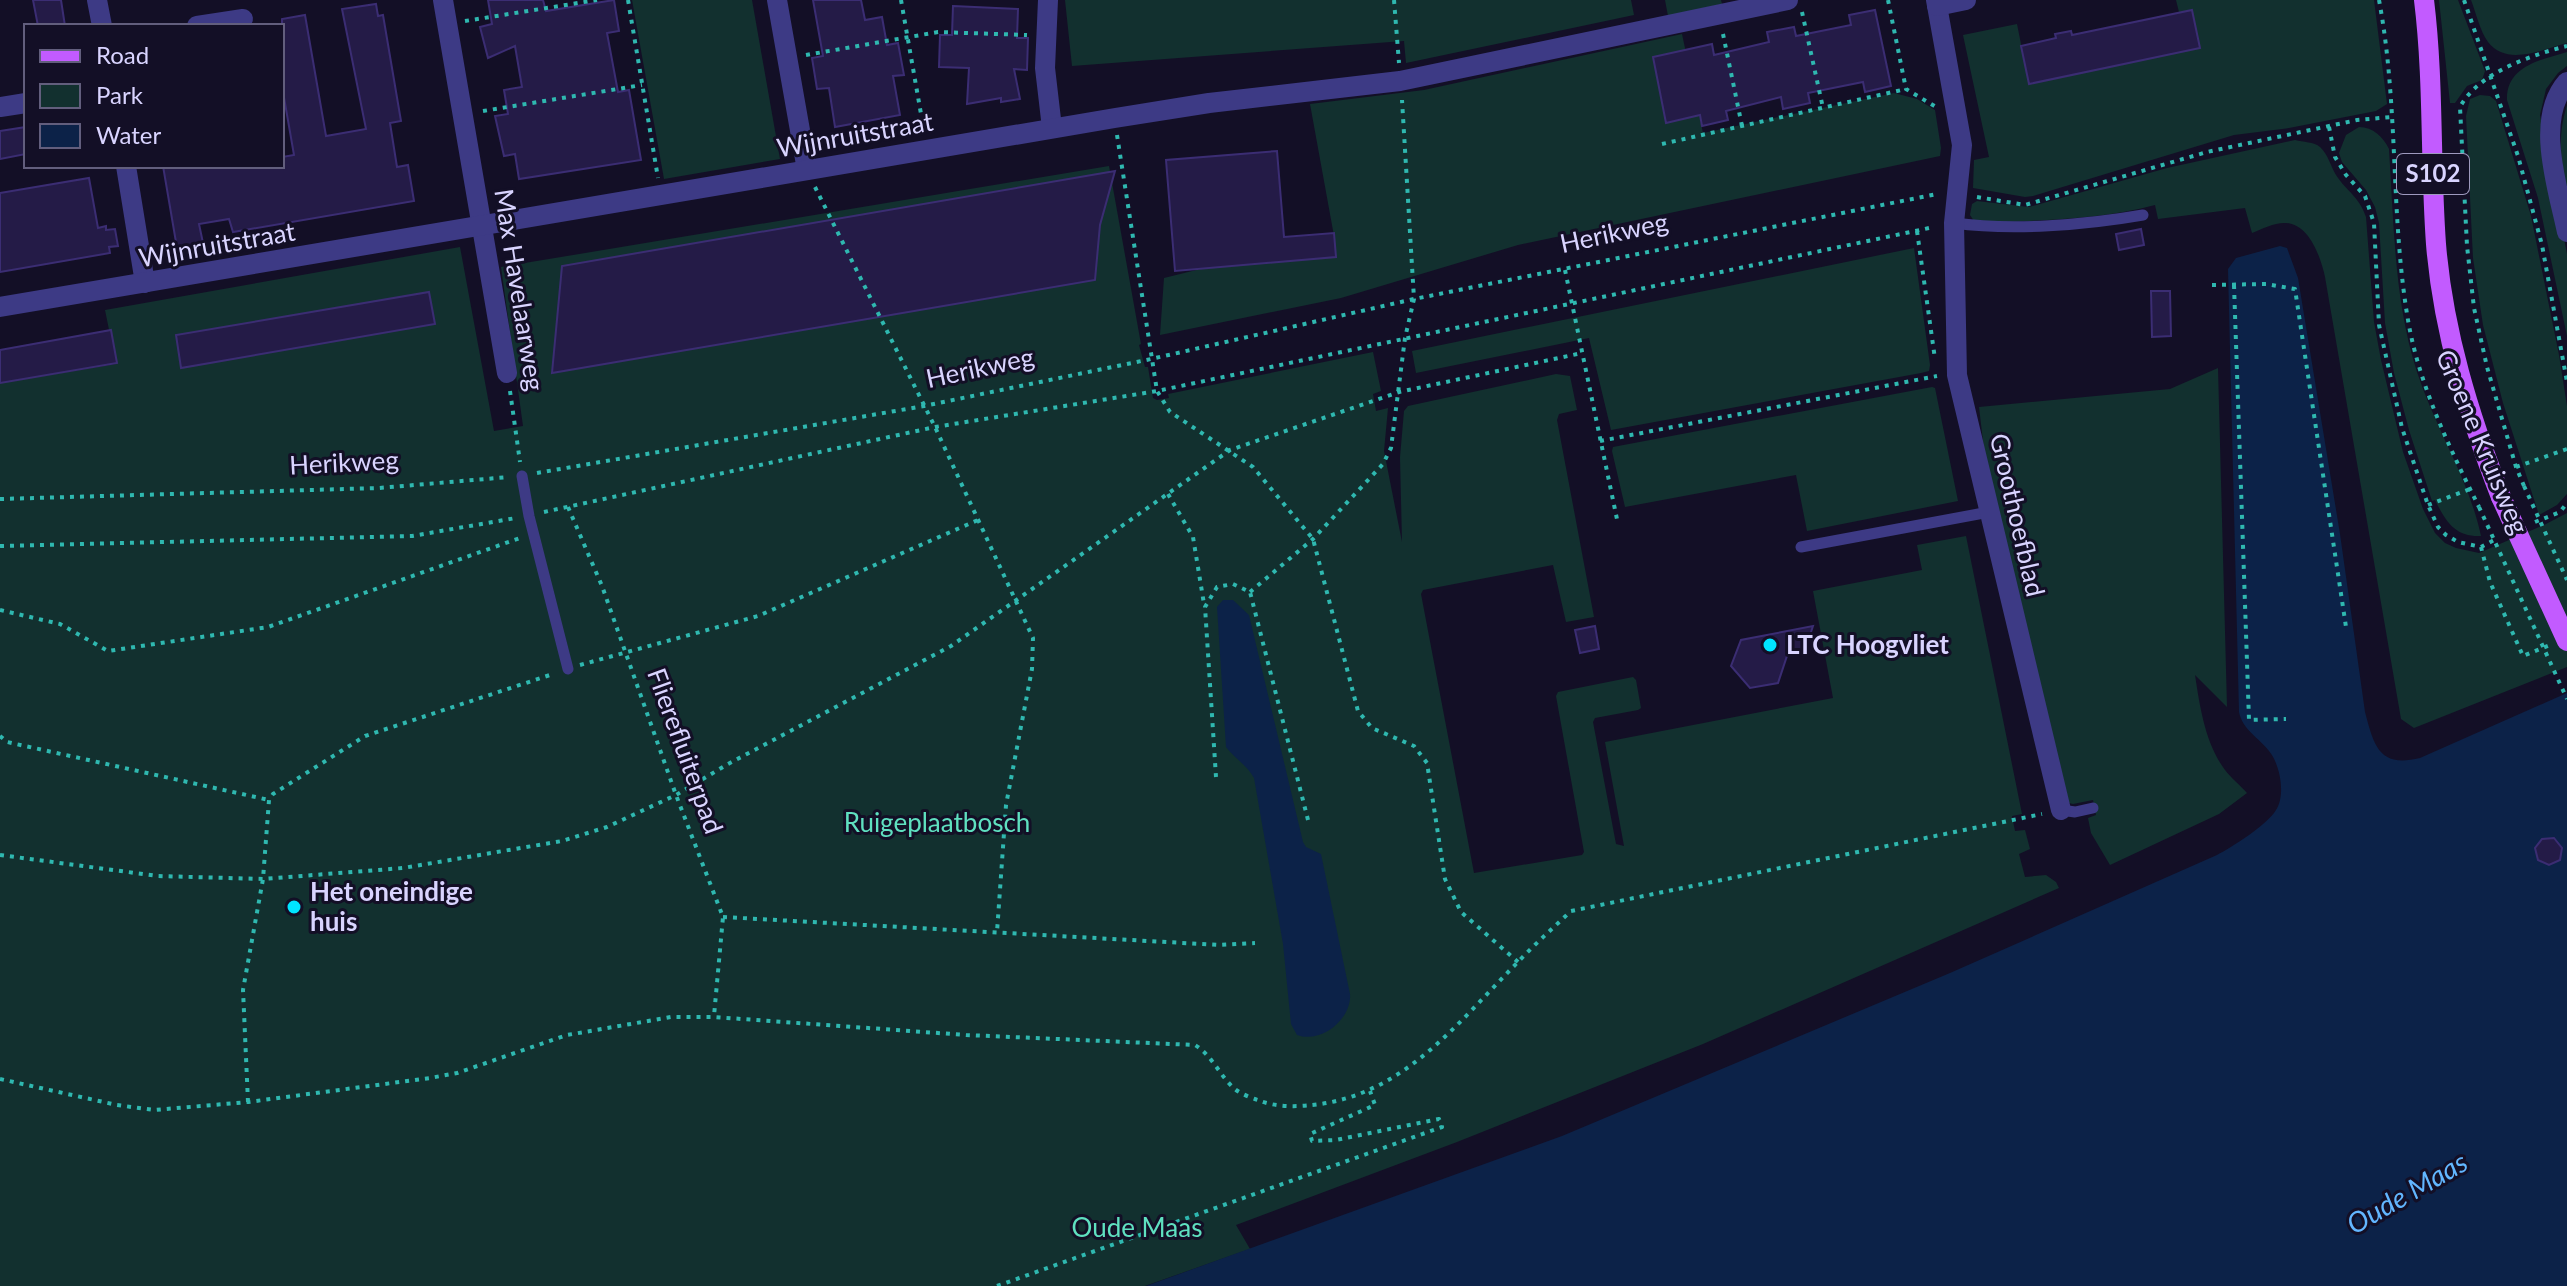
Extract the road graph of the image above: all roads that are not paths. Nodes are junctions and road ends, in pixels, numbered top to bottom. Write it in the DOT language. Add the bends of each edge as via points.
graph roads {
  1 [pos="97,0"];
  2 [pos="443,0"];
  3 [pos="777,0"];
  4 [pos="1048,0"];
  5 [pos="1788,0"];
  6 [pos="1966,0"];
  7 [pos="2424,0"];
  8 [pos="1937,3"];
  9 [pos="248,22"];
  10 [pos="102,24"];
  11 [pos="222,24"];
  12 [pos="2567,82"];
  13 [pos="24,103"];
  14 [pos="0,107"];
  15 [pos="1052,128"];
  16 [pos="126,168"];
  17 [pos="807,170"];
  18 [pos="2143,215"];
  19 [pos="1954,223"];
  20 [pos="483,226"];
  21 [pos="2567,232"];
  22 [pos="145,283"];
  23 [pos="0,307"];
  24 [pos="507,373"];
  25 [pos="522,476"];
  26 [pos="1989,512"];
  27 [pos="1801,547"];
  28 [pos="2560,642"];
  29 [pos="568,669"];
  30 [pos="2093,808"];
  31 [pos="2061,810"];
  1 -- 10 [label="street"];
  2 -- 20 [label="street, Max Havelaarweg"];
  3 -- 17 [label="street"];
  4 -- 15 [label="street" via="1045,68"];
  5 -- 15 [label="street, Wijnruitstraat" via="1400,81"];
  6 -- 8 [label="street"];
  7 -- 28 [label="main road, Groene Kruisweg / S102, bridge" via="2436,245 2445,316 2473,423"];
  8 -- 19 [label="street, Groothoefblad" via="1962,145"];
  9 -- 11 [label="street"];
  12 -- 21 [label="street" via="2553,107 2550,126"];
  13 -- 14 [label="street"];
  15 -- 17 [label="street, Wijnruitstraat"];
  16 -- 22 [label="street"];
  17 -- 20 [label="street, Wijnruitstraat"];
  18 -- 19 [label="lane" via="2104,222 1983,227"];
  19 -- 26 [label="street, Groothoefblad" via="1957,375"];
  20 -- 22 [label="street, Wijnruitstraat"];
  20 -- 24 [label="street, Max Havelaarweg"];
  22 -- 23 [label="street, Wijnruitstraat"];
  25 -- 29 [label="lane"];
  26 -- 27 [label="lane"];
  26 -- 31 [label="street, Groothoefblad"];
  30 -- 31 [label="lane, Groothoefblad"];
}
